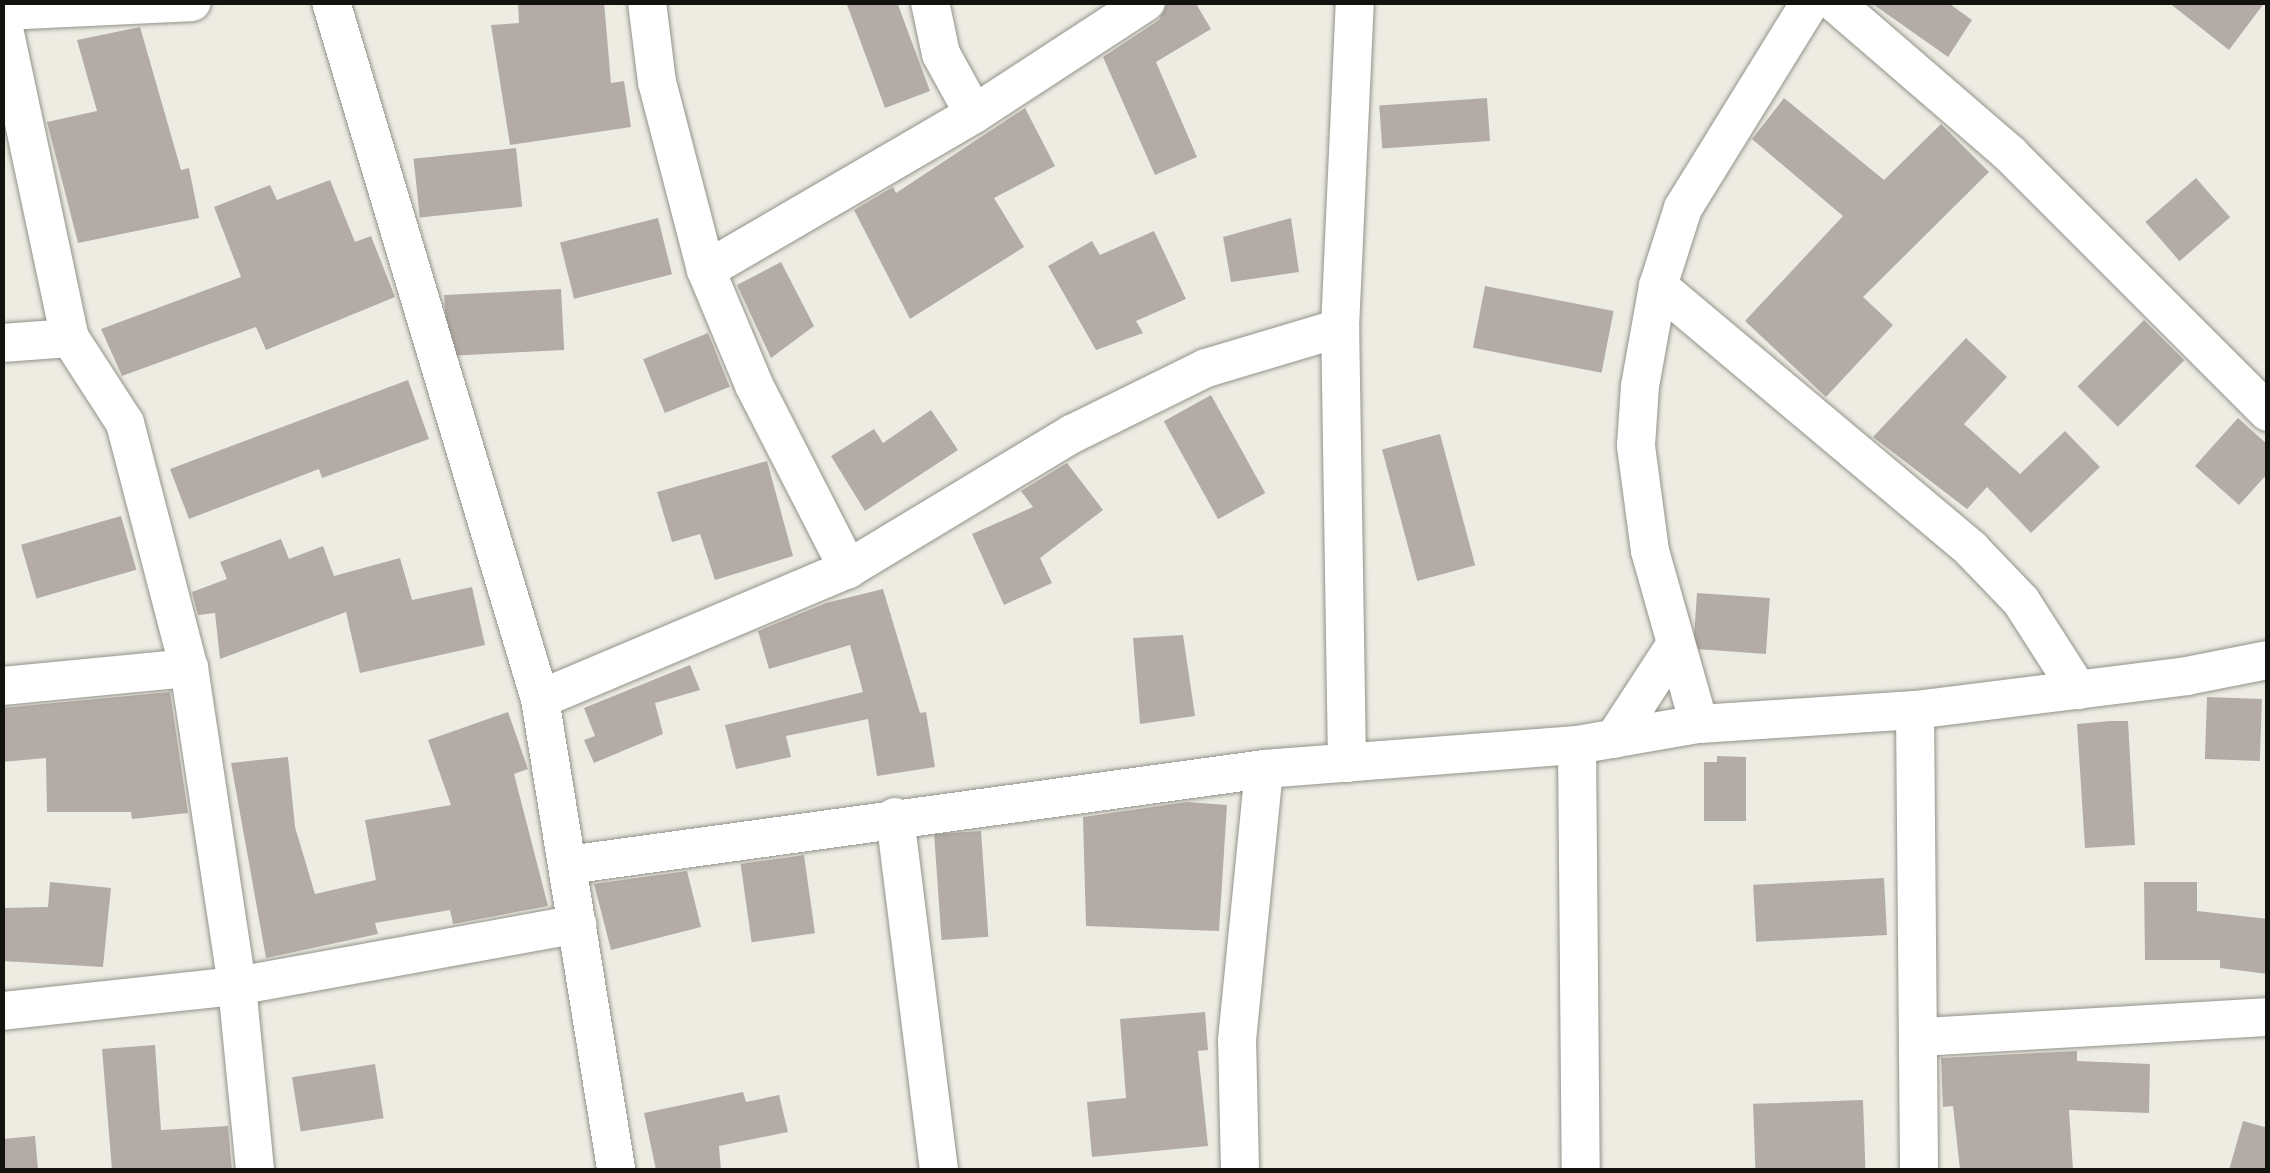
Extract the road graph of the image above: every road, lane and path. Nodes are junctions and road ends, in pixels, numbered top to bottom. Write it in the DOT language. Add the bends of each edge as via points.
graph roads {
  1 [pos="192,2"];
  2 [pos="331,2"];
  3 [pos="648,2"];
  4 [pos="930,2"];
  5 [pos="1146,2"];
  6 [pos="1355,2"];
  7 [pos="1810,2"];
  8 [pos="1834,2"];
  9 [pos="74,5"];
  10 [pos="2,11"];
  11 [pos="2,20"];
  12 [pos="974,114"];
  13 [pos="706,270"];
  14 [pos="1658,286"];
  15 [pos="1340,328"];
  16 [pos="70,338"];
  17 [pos="2,343"];
  18 [pos="2268,412"];
  19 [pos="848,569"];
  20 [pos="1676,644"];
  21 [pos="2268,660"];
  22 [pos="189,668"];
  23 [pos="2,686"];
  24 [pos="2078,690"];
  25 [pos="540,699"];
  26 [pos="1915,710"];
  27 [pos="1700,724"];
  28 [pos="1614,739"];
  29 [pos="1577,746"];
  30 [pos="1347,763"];
  31 [pos="1264,769"];
  32 [pos="895,817"];
  33 [pos="568,865"];
  34 [pos="577,924"];
  35 [pos="238,986"];
  36 [pos="2,1011"];
  37 [pos="2268,1017"];
  38 [pos="1921,1037"];
  39 [pos="255,1170"];
  40 [pos="616,1170"];
  41 [pos="938,1170"];
  42 [pos="1240,1170"];
  43 [pos="1581,1170"];
  44 [pos="1919,1170"];
  1 -- 9 [label="street"];
  2 -- 25 [label="street"];
  3 -- 13 [label="street" via="657,82"];
  4 -- 12 [label="street" via="941,54"];
  5 -- 12 [label="street"];
  6 -- 15 [label="street"];
  7 -- 14 [label="street" via="1683,208"];
  8 -- 18 [label="street" via="2010,154"];
  9 -- 10 [label="street"];
  11 -- 16 [label="street"];
  12 -- 13 [label="street"];
  13 -- 19 [label="street" via="754,385"];
  14 -- 20 [label="street" via="1636,446 1650,552"];
  14 -- 24 [label="street" via="1970,549 2021,600"];
  15 -- 19 [label="street" via="1206,368 1072,434"];
  15 -- 30 [label="street"];
  16 -- 17 [label="street"];
  16 -- 22 [label="street" via="125,423"];
  19 -- 25 [label="street"];
  20 -- 27 [label="street"];
  20 -- 28 [label="street"];
  21 -- 24 [label="street"];
  22 -- 23 [label="street"];
  22 -- 35 [label="street"];
  24 -- 26 [label="street"];
  25 -- 33 [label="street"];
  26 -- 27 [label="street"];
  26 -- 38 [label="street"];
  27 -- 28 [label="street"];
  28 -- 29 [label="street"];
  29 -- 30 [label="street"];
  29 -- 43 [label="street"];
  30 -- 31 [label="street"];
  31 -- 32 [label="street"];
  31 -- 42 [label="street" via="1236,1040"];
  32 -- 33 [label="street"];
  32 -- 41 [label="street"];
  33 -- 34 [label="street"];
  34 -- 35 [label="street"];
  34 -- 40 [label="street"];
  35 -- 36 [label="street"];
  35 -- 39 [label="street"];
  37 -- 38 [label="street"];
  38 -- 44 [label="street"];
}
